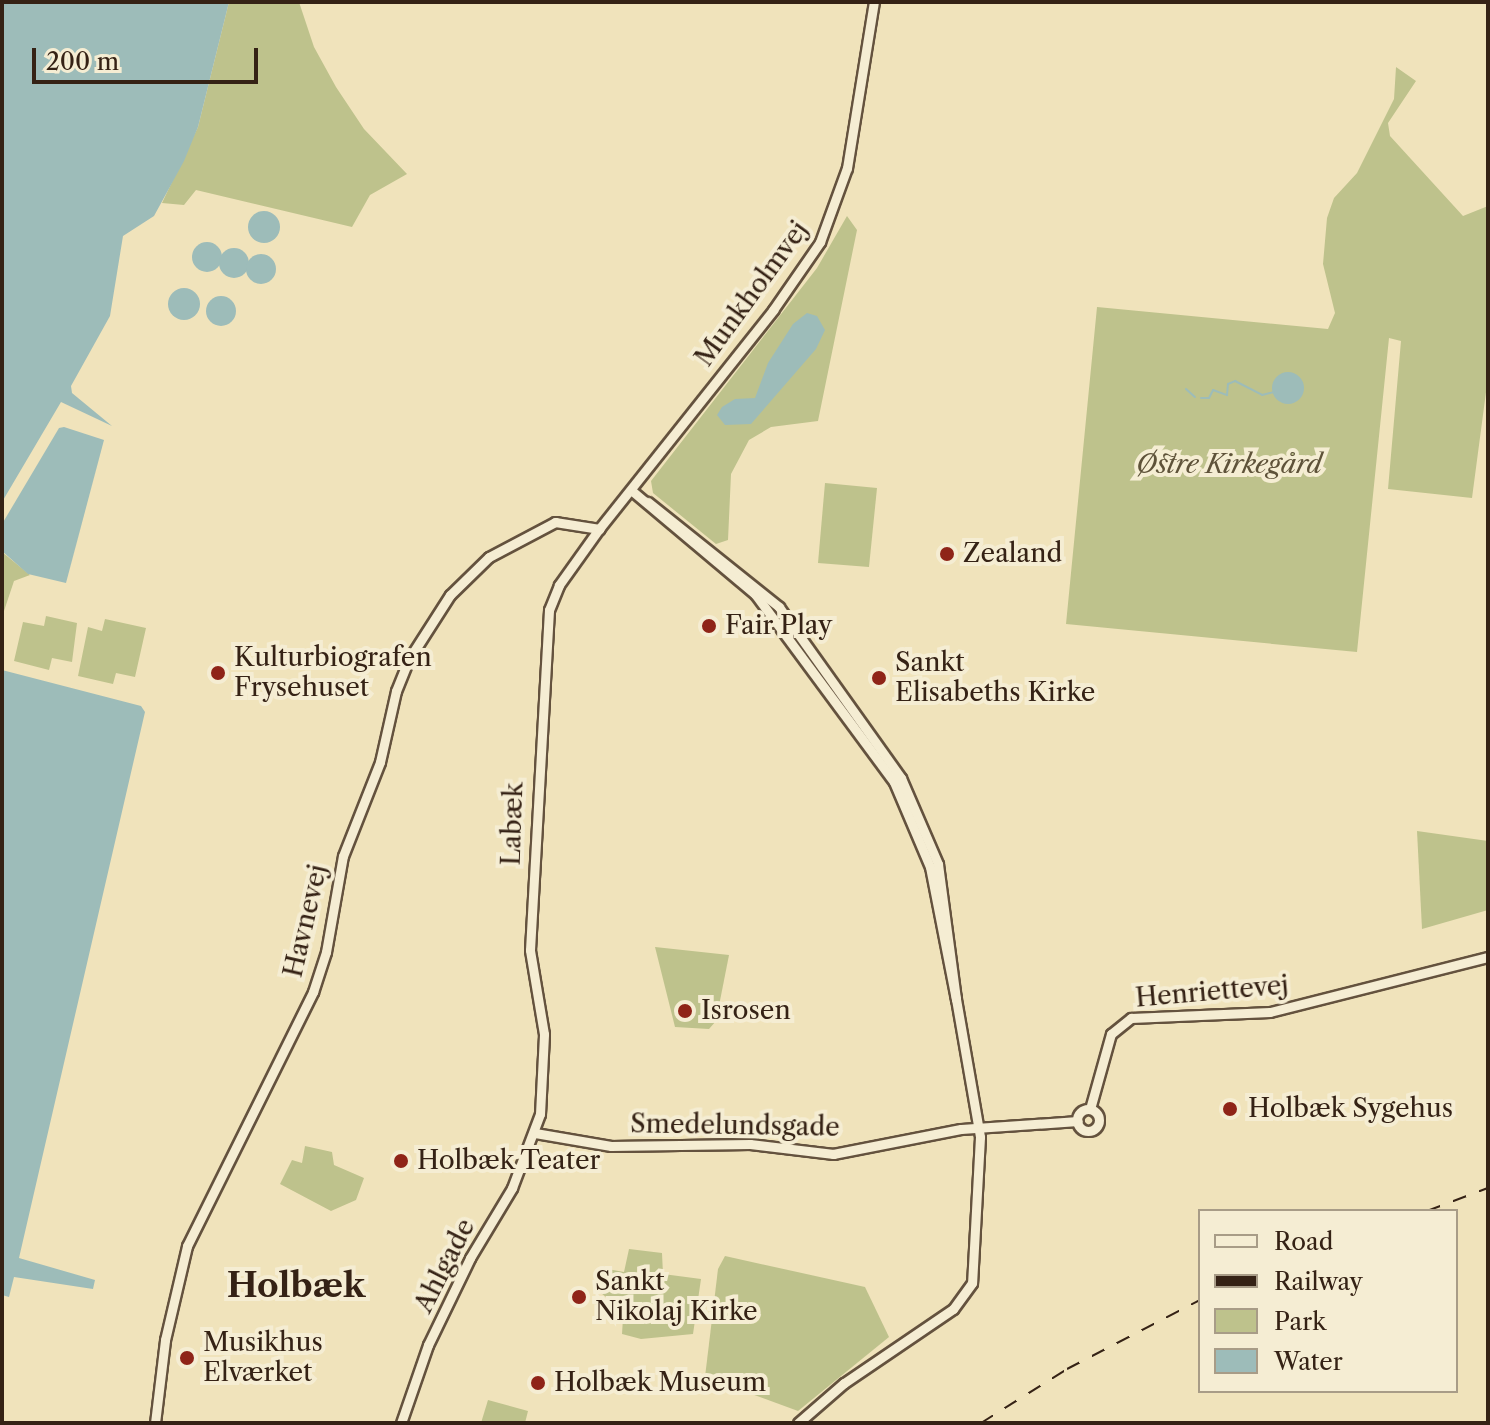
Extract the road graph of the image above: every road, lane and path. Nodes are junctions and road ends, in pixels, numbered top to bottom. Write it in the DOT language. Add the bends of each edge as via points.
graph roads {
  1 [pos="874,2"];
  2 [pos="631,490"];
  3 [pos="599,529"];
  4 [pos="1488,957"];
  5 [pos="1090,1109"];
  6 [pos="1078,1121"];
  7 [pos="979,1127"];
  8 [pos="535,1133"];
  9 [pos="155,1423"];
  10 [pos="401,1423"];
  11 [pos="798,1423"];
  1 -- 2 [label="street, Munkholmvej" via="847,168 820,242"];
  2 -- 3 [label="street, Munkholmvej"];
  2 -- 7 [label="street" via="776,610 888,757 919,812 946,897 956,999"];
  3 -- 8 [label="street, Labæk" via="559,585 545,627 530,960 544,1034 542,1103"];
  3 -- 9 [label="street, Havnevej" via="555,522 489,557 450,595 409,659 380,762 343,856 326,952 313,992 187,1246 166,1333"];
  4 -- 5 [label="street, Henriettevej" via="1266,1013 1131,1018 1111,1034"];
  5 -- 6 [label="street"];
  5 -- 6 [label="street, Henriettevej" via="1099,1118 1096,1128 1083,1130"];
  6 -- 7 [label="street, Smedelundsgade"];
  7 -- 8 [label="street, Smedelundsgade" via="833,1154 728,1144 611,1146"];
  7 -- 11 [label="street" via="974,1277 953,1309 844,1383"];
  8 -- 10 [label="street, Ahlgade" via="512,1188 428,1345"];
}
